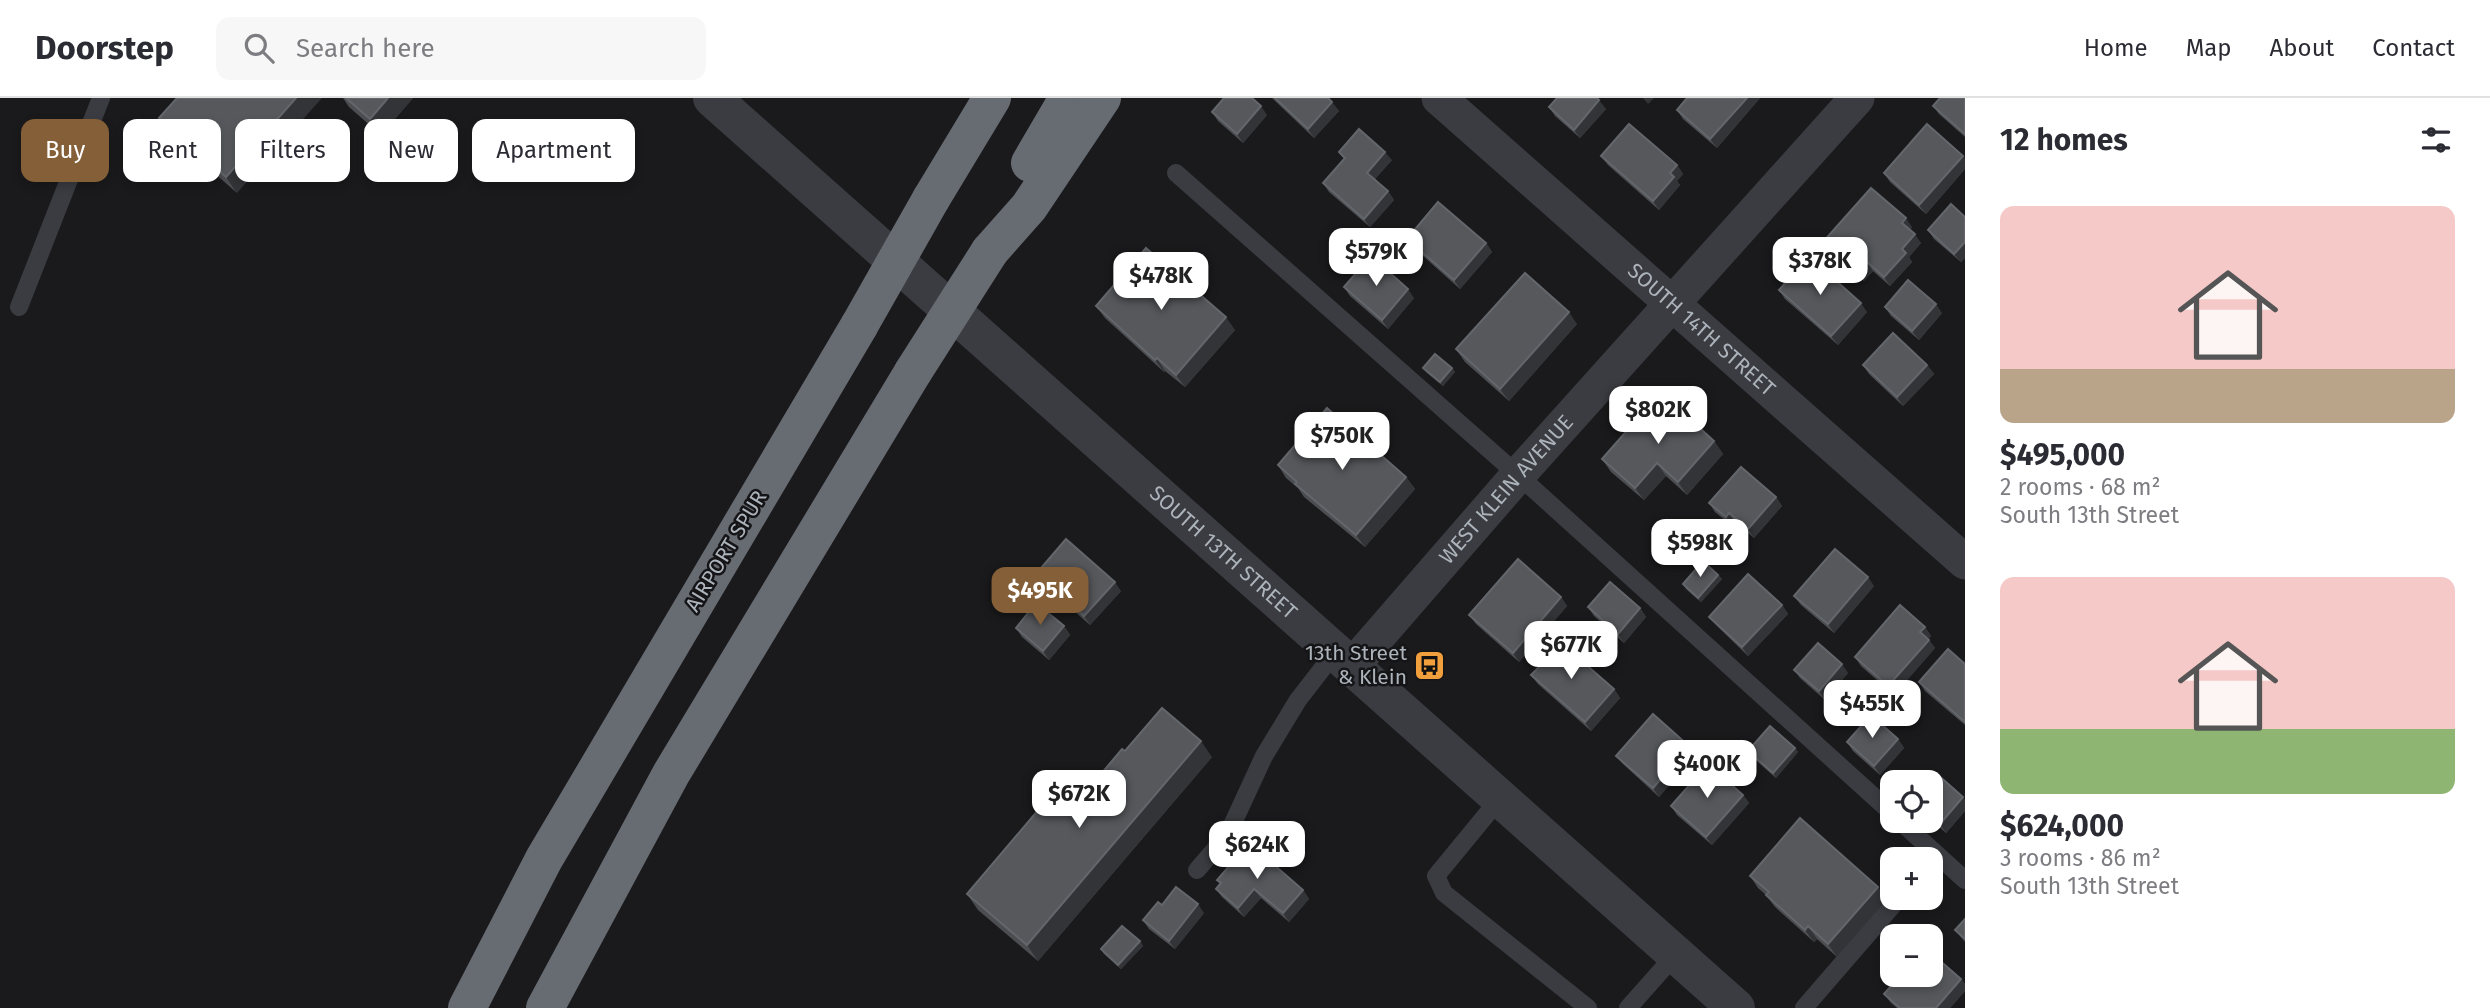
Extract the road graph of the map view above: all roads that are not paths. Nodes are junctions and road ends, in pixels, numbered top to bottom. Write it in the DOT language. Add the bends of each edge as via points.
graph roads {
  1 [pos="101,98"];
  2 [pos="712,98"];
  3 [pos="992,98"];
  4 [pos="1068,98"];
  5 [pos="1102,98"];
  6 [pos="1439,98"];
  7 [pos="1857,98"];
  8 [pos="1176,173"];
  9 [pos="990,251"];
  10 [pos="1672,305"];
  11 [pos="19,307"];
  12 [pos="1518,475"];
  13 [pos="1965,562"];
  14 [pos="1345,658"];
  15 [pos="1500,797"];
  16 [pos="1880,802"];
  17 [pos="1911,833"];
  18 [pos="1924,847"];
  19 [pos="1943,864"];
  20 [pos="1197,870"];
  21 [pos="1965,880"];
  22 [pos="1889,910"];
  23 [pos="1676,954"];
  24 [pos="467,1008"];
  25 [pos="545,1008"];
  26 [pos="1588,1008"];
  27 [pos="1628,1008"];
  28 [pos="1736,1008"];
  29 [pos="1804,1008"];
  1 -- 11 [label="lane"];
  2 -- 14 [label="street, SOUTH 13TH STREET"];
  3 -- 24 [label="highway, AIRPORT SPUR, bridge" via="544,859"];
  4 -- 9 [label="highway" via="1008,201"];
  5 -- 9 [label="highway" via="1029,206"];
  6 -- 10 [label="street, SOUTH 14TH STREET"];
  7 -- 10 [label="street, WEST KLEIN AVENUE"];
  8 -- 12 [label="lane"];
  9 -- 25 [label="highway, bridge" via="671,774"];
  10 -- 12 [label="street, WEST KLEIN AVENUE"];
  10 -- 13 [label="street, SOUTH 14TH STREET"];
  12 -- 14 [label="street, WEST KLEIN AVENUE"];
  12 -- 16 [label="lane"];
  14 -- 15 [label="street, SOUTH 13TH STREET"];
  14 -- 20 [label="lane" via="1298,700 1264,756 1228,834"];
  15 -- 23 [label="street, SOUTH 13TH STREET"];
  15 -- 26 [label="lane" via="1436,876 1444,893"];
  17 -- 18 [label="lane"];
  19 -- 21 [label="lane"];
  22 -- 29 [label="lane"];
  23 -- 27 [label="lane"];
  23 -- 28 [label="street, SOUTH 13TH STREET"];
}
